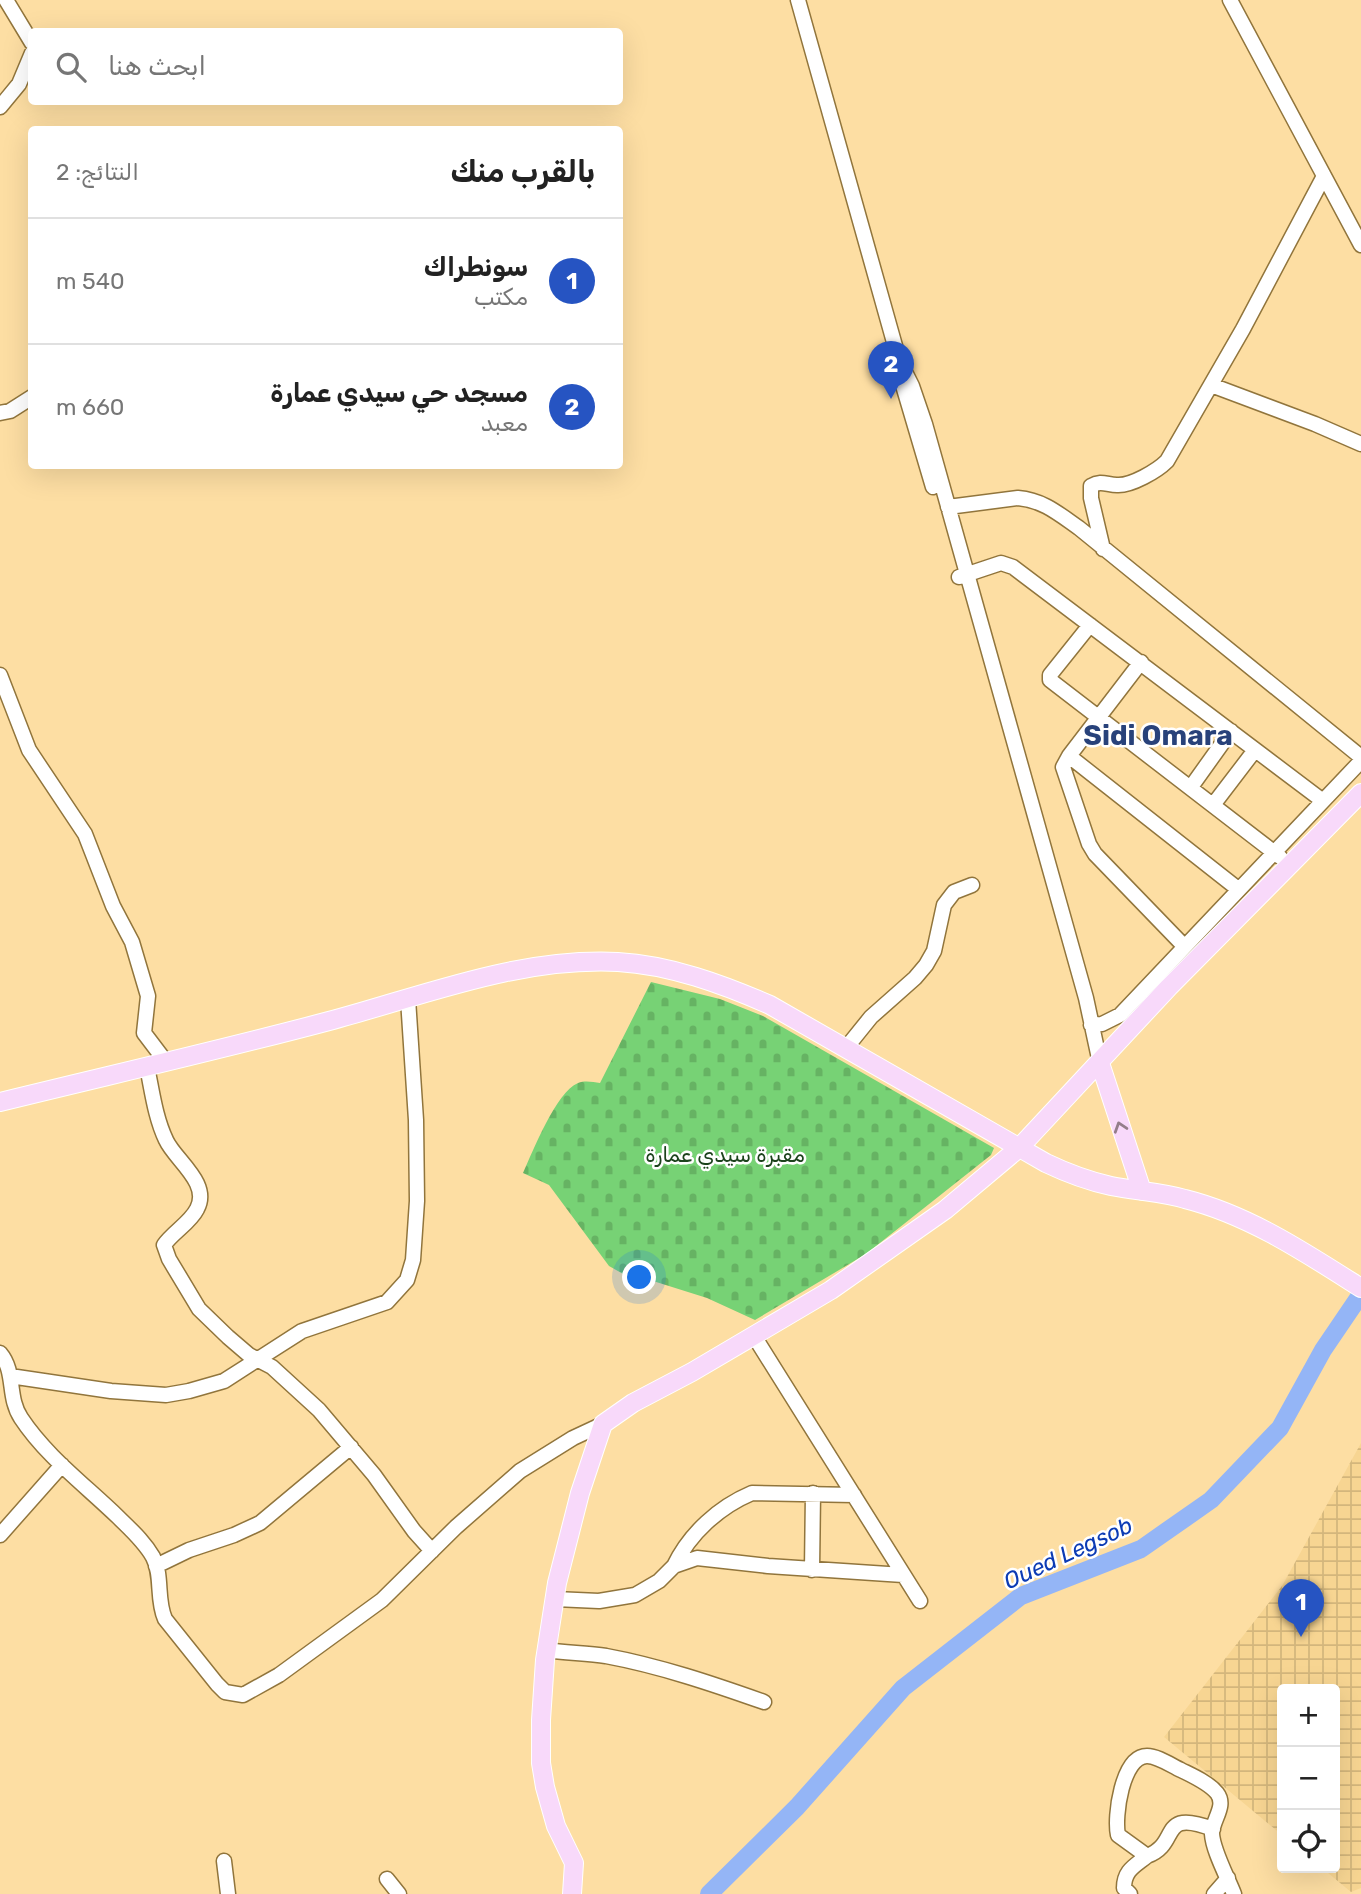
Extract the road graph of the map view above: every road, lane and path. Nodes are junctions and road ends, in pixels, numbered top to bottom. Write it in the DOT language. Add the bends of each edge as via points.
graph roads {
  1 [pos="6,0"];
  2 [pos="798,0"];
  3 [pos="1230,0"];
  4 [pos="28,36"];
  5 [pos="28,63"];
  6 [pos="0,107"];
  7 [pos="1324,176"];
  8 [pos="1361,245"];
  9 [pos="899,360"];
  10 [pos="1211,385"];
  11 [pos="28,400"];
  12 [pos="0,414"];
  13 [pos="1361,444"];
  14 [pos="948,508"];
  15 [pos="1103,550"];
  16 [pos="963,575"];
  17 [pos="1090,625"];
  18 [pos="1141,662"];
  19 [pos="0,675"];
  20 [pos="1100,718"];
  21 [pos="1231,731"];
  22 [pos="1255,750"];
  23 [pos="1069,756"];
  24 [pos="1361,759"];
  25 [pos="1191,788"];
  26 [pos="1361,793"];
  27 [pos="1323,801"];
  28 [pos="1213,805"];
  29 [pos="1274,852"];
  30 [pos="1289,865"];
  31 [pos="972,885"];
  32 [pos="1238,889"];
  33 [pos="1184,946"];
  34 [pos="1163,981"];
  35 [pos="408,999"];
  36 [pos="1089,1018"];
  37 [pos="1125,1022"];
  38 [pos="846,1048"];
  39 [pos="166,1062"];
  40 [pos="1100,1063"];
  41 [pos="147,1066"];
  42 [pos="0,1102"];
  43 [pos="1019,1148"];
  44 [pos="1142,1191"];
  45 [pos="1355,1284"];
  46 [pos="754,1336"];
  47 [pos="0,1353"];
  48 [pos="258,1359"];
  49 [pos="10,1376"];
  50 [pos="603,1424"];
  51 [pos="351,1447"];
  52 [pos="62,1465"];
  53 [pos="813,1493"];
  54 [pos="854,1495"];
  55 [pos="0,1535"];
  56 [pos="432,1551"];
  57 [pos="156,1566"];
  58 [pos="674,1566"];
  59 [pos="813,1570"];
  60 [pos="903,1575"];
  61 [pos="555,1599"];
  62 [pos="920,1601"];
  63 [pos="546,1650"];
  64 [pos="765,1703"];
  65 [pos="1213,1829"];
  66 [pos="1147,1856"];
  67 [pos="224,1860"];
  68 [pos="1228,1878"];
  69 [pos="387,1879"];
  70 [pos="228,1894"];
  71 [pos="399,1894"];
  72 [pos="572,1894"];
  73 [pos="1130,1894"];
  74 [pos="1214,1894"];
  75 [pos="1234,1894"];
  1 -- 4 [label="street"];
  2 -- 9 [label="street"];
  3 -- 7 [label="street"];
  5 -- 6 [label="street" via="19,84"];
  7 -- 8 [label="street"];
  7 -- 10 [label="street"];
  9 -- 14 [label="street" via="925,424"];
  9 -- 16 [label="street" via="903,389"];
  10 -- 13 [label="street"];
  10 -- 15 [label="street" via="1157,471 1123,484 1098,482 1091,486"];
  11 -- 12 [label="street"];
  14 -- 15 [label="street" via="1029,499 1060,514"];
  14 -- 16 [label="street"];
  15 -- 24 [label="street"];
  16 -- 17 [label="street" via="1006,564"];
  16 -- 36 [label="street"];
  17 -- 18 [label="street"];
  17 -- 20 [label="street" via="1049,677"];
  18 -- 20 [label="street"];
  18 -- 21 [label="street"];
  19 -- 39 [label="street" via="29,750 85,834 132,942 148,996 144,1033"];
  20 -- 23 [label="street"];
  20 -- 25 [label="street"];
  21 -- 22 [label="street"];
  21 -- 25 [label="street"];
  22 -- 27 [label="street"];
  22 -- 28 [label="street"];
  23 -- 32 [label="street"];
  23 -- 33 [label="street" via="1063,767 1089,845"];
  24 -- 27 [label="street"];
  25 -- 28 [label="street"];
  26 -- 30 [label="main road"];
  27 -- 29 [label="street"];
  28 -- 29 [label="street"];
  29 -- 30 [label="street"];
  29 -- 32 [label="street"];
  30 -- 34 [label="main road"];
  31 -- 38 [label="street" via="954,892 944,905 934,951 926,965 871,1017"];
  32 -- 33 [label="street"];
  33 -- 34 [label="street"];
  34 -- 37 [label="main road"];
  35 -- 38 [label="main road" via="530,967 618,962 659,968 737,990"];
  35 -- 39 [label="main road"];
  35 -- 48 [label="street" via="418,1201 407,1280 387,1302 302,1331"];
  36 -- 37 [label="street" via="1102,1024"];
  36 -- 40 [label="street"];
  37 -- 40 [label="main road"];
  38 -- 43 [label="main road"];
  39 -- 41 [label="main road"];
  40 -- 43 [label="main road"];
  44 -- 40 [label="main road, one-way"];
  41 -- 42 [label="main road"];
  41 -- 48 [label="street" via="164,1137 200,1194 197,1209 164,1250 200,1308"];
  43 -- 44 [label="main road" via="1076,1177"];
  43 -- 46 [label="main road" via="894,1247"];
  44 -- 45 [label="main road" via="1221,1210"];
  46 -- 50 [label="main road"];
  46 -- 54 [label="street"];
  47 -- 49 [label="street"];
  48 -- 49 [label="street" via="214,1385 166,1395"];
  48 -- 51 [label="street" via="319,1410"];
  49 -- 52 [label="street" via="16,1410"];
  50 -- 56 [label="street" via="520,1471"];
  50 -- 61 [label="main road" via="567,1538"];
  51 -- 56 [label="street"];
  51 -- 57 [label="street" via="260,1523"];
  52 -- 55 [label="street"];
  52 -- 57 [label="street" via="141,1539"];
  53 -- 54 [label="street"];
  53 -- 58 [label="street" via="752,1493 737,1499 698,1530"];
  53 -- 59 [label="street"];
  54 -- 60 [label="street"];
  56 -- 57 [label="street" via="382,1600 279,1675 243,1695 225,1692 164,1619"];
  58 -- 59 [label="street" via="697,1558"];
  58 -- 61 [label="street" via="635,1595 598,1601"];
  59 -- 60 [label="street"];
  60 -- 62 [label="street"];
  61 -- 63 [label="main road"];
  63 -- 64 [label="street" via="633,1662"];
  63 -- 72 [label="main road" via="541,1763 550,1807 574,1863"];
  65 -- 66 [label="street" via="1184,1821 1173,1827 1156,1853"];
  65 -- 66 [label="street" via="1221,1802 1211,1788 1152,1757 1138,1758 1121,1794 1116,1827 1121,1839"];
  65 -- 68 [label="street"];
  66 -- 73 [label="street" via="1130,1867 1124,1878 1124,1888"];
  67 -- 70 [label="street"];
  68 -- 74 [label="street"];
  68 -- 75 [label="street"];
  69 -- 71 [label="street"];
}
